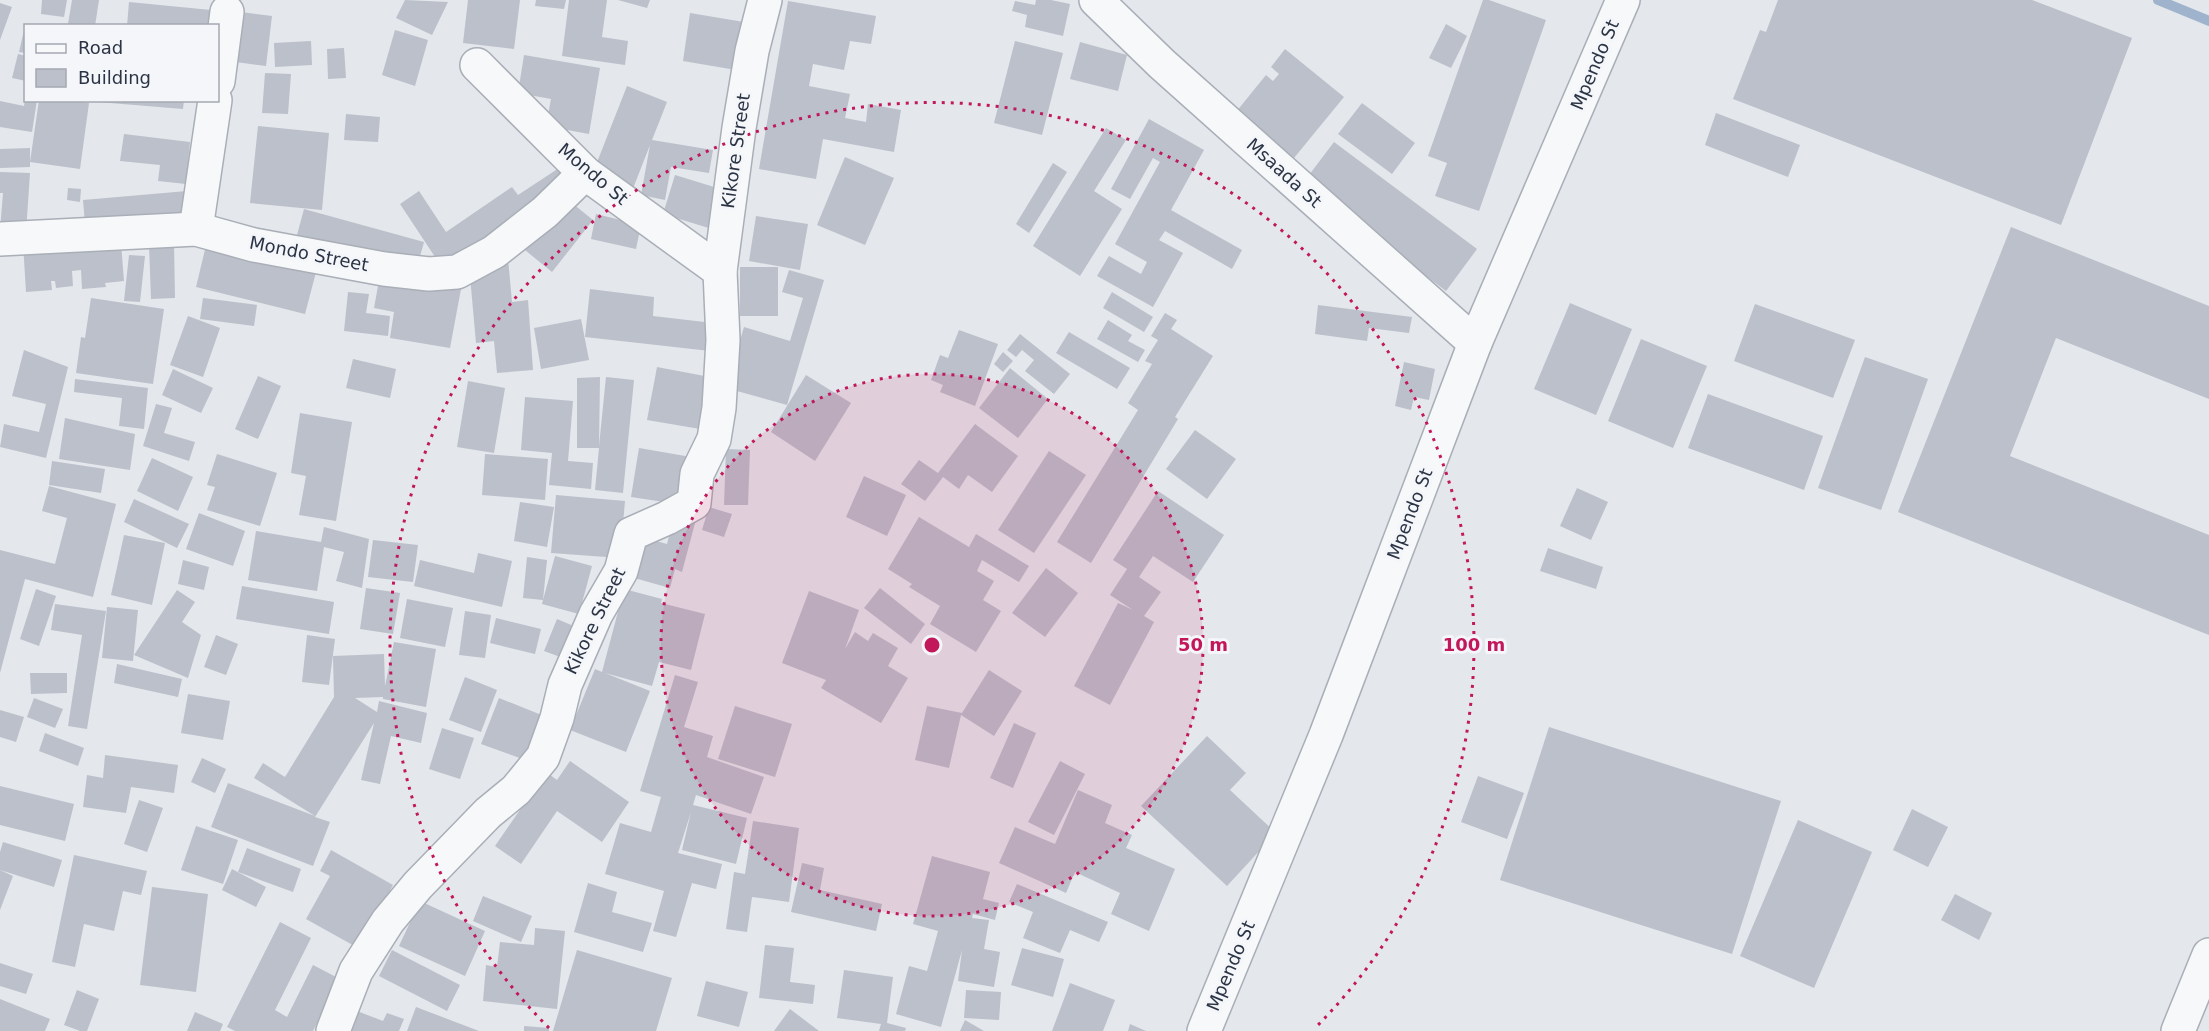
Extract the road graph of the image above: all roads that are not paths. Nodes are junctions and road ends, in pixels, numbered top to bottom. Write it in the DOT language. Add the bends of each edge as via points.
graph roads {
  1 [pos="765,0"];
  2 [pos="1096,0"];
  3 [pos="1623,0"];
  4 [pos="227,12"];
  5 [pos="477,65"];
  6 [pos="219,73"];
  7 [pos="215,102"];
  8 [pos="585,173"];
  9 [pos="196,229"];
  10 [pos="0,239"];
  11 [pos="720,271"];
  12 [pos="1475,343"];
  13 [pos="2209,955"];
  14 [pos="2191,1020"];
  15 [pos="333,1031"];
  16 [pos="1203,1031"];
  1 -- 11 [label="street, Kikore Street" via="739,128"];
  2 -- 12 [label="street, Msaada St" via="1162,64"];
  3 -- 12 [label="street, Mpendo St"];
  4 -- 6 [label="street"];
  5 -- 8 [label="street, Mondo St"];
  7 -- 9 [label="street"];
  8 -- 9 [label="street, Mondo Street" via="545,212 502,245 457,272 429,274 384,269 254,245"];
  8 -- 11 [label="street, Mondo St"];
  9 -- 10 [label="street, Mondo Street"];
  11 -- 15 [label="street, Kikore Street" via="723,340 719,408 714,439 697,474 694,503 631,534 621,571 596,614 565,685 543,757 516,790 488,813 388,921 356,971"];
  12 -- 16 [label="street, Mpendo St" via="1326,735"];
  13 -- 14 [label="street"];
}
